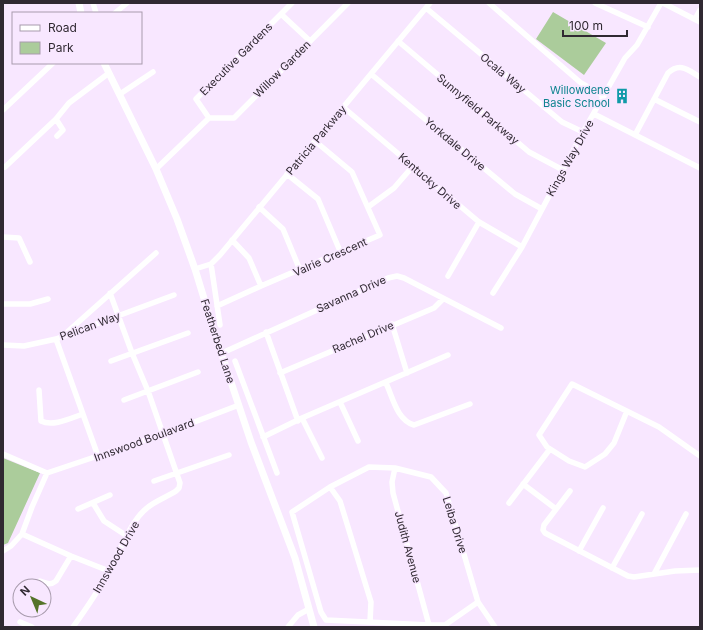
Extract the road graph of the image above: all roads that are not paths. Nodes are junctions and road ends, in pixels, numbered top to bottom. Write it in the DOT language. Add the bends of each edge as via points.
graph roads {
  1 [pos="127,3"];
  2 [pos="292,3"];
  3 [pos="348,3"];
  4 [pos="489,3"];
  5 [pos="595,3"];
  6 [pos="662,3"];
  7 [pos="428,5"];
  8 [pos="700,10"];
  9 [pos="116,12"];
  10 [pos="281,14"];
  11 [pos="698,21"];
  12 [pos="648,27"];
  13 [pos="310,41"];
  14 [pos="398,41"];
  15 [pos="52,64"];
  16 [pos="104,64"];
  17 [pos="153,72"];
  18 [pos="109,73"];
  19 [pos="371,74"];
  20 [pos="700,77"];
  21 [pos="120,94"];
  22 [pos="604,96"];
  23 [pos="654,100"];
  24 [pos="343,107"];
  25 [pos="3,110"];
  26 [pos="594,114"];
  27 [pos="209,118"];
  28 [pos="56,119"];
  29 [pos="700,122"];
  30 [pos="583,132"];
  31 [pos="635,135"];
  32 [pos="57,136"];
  33 [pos="315,141"];
  34 [pos="413,166"];
  35 [pos="5,167"];
  36 [pos="700,168"];
  37 [pos="156,169"];
  38 [pos="563,170"];
  39 [pos="287,174"];
  40 [pos="259,207"];
  41 [pos="368,207"];
  42 [pos="542,209"];
  43 [pos="478,222"];
  44 [pos="3,237"];
  45 [pos="232,240"];
  46 [pos="522,247"];
  47 [pos="340,251"];
  48 [pos="156,253"];
  49 [pos="30,262"];
  50 [pos="211,264"];
  51 [pos="195,269"];
  52 [pos="300,270"];
  53 [pos="448,276"];
  54 [pos="261,286"];
  55 [pos="110,293"];
  56 [pos="493,293"];
  57 [pos="174,295"];
  58 [pos="48,299"];
  59 [pos="444,299"];
  60 [pos="3,304"];
  61 [pos="217,306"];
  62 [pos="118,316"];
  63 [pos="392,324"];
  64 [pos="220,325"];
  65 [pos="501,328"];
  66 [pos="266,332"];
  67 [pos="188,333"];
  68 [pos="63,336"];
  69 [pos="56,339"];
  70 [pos="3,345"];
  71 [pos="132,353"];
  72 [pos="222,353"];
  73 [pos="448,355"];
  74 [pos="110,361"];
  75 [pos="235,361"];
  76 [pos="198,372"];
  77 [pos="280,373"];
  78 [pos="407,373"];
  79 [pos="386,383"];
  80 [pos="39,390"];
  81 [pos="148,391"];
  82 [pos="124,400"];
  83 [pos="340,402"];
  84 [pos="470,404"];
  85 [pos="239,405"];
  86 [pos="627,411"];
  87 [pos="83,414"];
  88 [pos="300,420"];
  89 [pos="163,434"];
  90 [pos="263,437"];
  91 [pos="358,442"];
  92 [pos="550,450"];
  93 [pos="3,454"];
  94 [pos="229,455"];
  95 [pos="98,456"];
  96 [pos="700,456"];
  97 [pos="322,458"];
  98 [pos="395,468"];
  99 [pos="47,473"];
  100 [pos="177,473"];
  101 [pos="277,473"];
  102 [pos="154,481"];
  103 [pos="523,484"];
  104 [pos="330,488"];
  105 [pos="570,491"];
  106 [pos="110,495"];
  107 [pos="93,503"];
  108 [pos="509,503"];
  109 [pos="556,508"];
  110 [pos="603,508"];
  111 [pos="78,509"];
  112 [pos="642,514"];
  113 [pos="686,514"];
  114 [pos="22,534"];
  115 [pos="127,536"];
  116 [pos="3,551"];
  117 [pos="579,551"];
  118 [pos="71,556"];
  119 [pos="612,568"];
  120 [pos="700,569"];
  121 [pos="309,570"];
  122 [pos="109,571"];
  123 [pos="299,572"];
  124 [pos="654,574"];
  125 [pos="52,583"];
  126 [pos="478,602"];
  127 [pos="309,609"];
  128 [pos="20,622"];
  129 [pos="370,622"];
  130 [pos="429,625"];
  131 [pos="32,627"];
  132 [pos="73,627"];
  133 [pos="288,627"];
  134 [pos="314,627"];
  135 [pos="496,627"];
  1 -- 9 [label="street"];
  2 -- 10 [label="street, Executive Gardens"];
  3 -- 13 [label="street, Willow Garden"];
  4 -- 22 [label="street" via="581,83"];
  5 -- 12 [label="street"];
  6 -- 11 [label="street"];
  6 -- 12 [label="street, Kings Way Drive"];
  7 -- 14 [label="street, Patricia Parkway"];
  7 -- 30 [label="street, Ocala Way" via="562,122"];
  8 -- 11 [label="street"];
  10 -- 13 [label="street"];
  10 -- 27 [label="street, Executive Gardens" via="196,99"];
  12 -- 22 [label="street, Kings Way Drive" via="625,58"];
  13 -- 27 [label="street, Willow Garden" via="234,118"];
  14 -- 19 [label="street, Patricia Parkway"];
  14 -- 38 [label="street, Sunnyfield Parkway" via="529,152"];
  15 -- 25 [label="street"];
  16 -- 18 [label="main road, Featherbed Lane"];
  17 -- 21 [label="street"];
  18 -- 21 [label="main road, Featherbed Lane"];
  18 -- 28 [label="street" via="69,103"];
  19 -- 24 [label="street, Patricia Parkway"];
  19 -- 42 [label="street, Yorkdale Drive" via="515,194"];
  20 -- 23 [label="street" via="680,67 673,68"];
  21 -- 37 [label="main road, Featherbed Lane"];
  22 -- 26 [label="street, Kings Way Drive"];
  23 -- 29 [label="street"];
  23 -- 31 [label="street"];
  24 -- 33 [label="street, Patricia Parkway"];
  24 -- 34 [label="street, Kentucky Drive"];
  26 -- 30 [label="street, Kings Way Drive"];
  26 -- 31 [label="street"];
  27 -- 37 [label="street"];
  28 -- 32 [label="street" via="63,130"];
  28 -- 35 [label="street"];
  30 -- 38 [label="street, Kings Way Drive"];
  31 -- 36 [label="street"];
  33 -- 39 [label="street, Patricia Parkway"];
  33 -- 41 [label="street, Valrie Crescent" via="352,172"];
  34 -- 41 [label="street" via="394,188"];
  34 -- 43 [label="street, Kentucky Drive"];
  37 -- 51 [label="main road, Featherbed Lane"];
  38 -- 42 [label="street, Kings Way Drive"];
  39 -- 40 [label="street, Patricia Parkway"];
  39 -- 47 [label="street" via="318,200"];
  40 -- 45 [label="street, Patricia Parkway"];
  40 -- 52 [label="street" via="283,229"];
  41 -- 47 [label="street, Valrie Crescent" via="380,235"];
  42 -- 46 [label="street, Kings Way Drive"];
  43 -- 46 [label="street, Kentucky Drive"];
  43 -- 53 [label="street"];
  44 -- 49 [label="street" via="19,238"];
  45 -- 50 [label="street, Patricia Parkway"];
  45 -- 54 [label="street" via="249,258"];
  46 -- 56 [label="street, Kings Way Drive"];
  47 -- 52 [label="street, Valrie Crescent"];
  48 -- 55 [label="street"];
  50 -- 51 [label="street, Patricia Parkway"];
  50 -- 61 [label="street"];
  51 -- 72 [label="main road, Featherbed Lane"];
  52 -- 54 [label="street, Valrie Crescent"];
  54 -- 61 [label="street, Valrie Crescent"];
  55 -- 62 [label="street, Innswood Drive"];
  55 -- 68 [label="street"];
  57 -- 62 [label="street, Pelican Way"];
  58 -- 60 [label="street" via="30,304"];
  59 -- 63 [label="street, Rachel Drive" via="434,308"];
  59 -- 65 [label="street, Savanna Drive"];
  59 -- 66 [label="street, Savanna Drive" via="397,276"];
  61 -- 64 [label="street"];
  62 -- 68 [label="street, Pelican Way"];
  62 -- 71 [label="street, Innswood Drive"];
  63 -- 77 [label="street, Rachel Drive"];
  63 -- 78 [label="street"];
  66 -- 72 [label="street, Savanna Drive"];
  66 -- 77 [label="street"];
  67 -- 71 [label="street"];
  68 -- 69 [label="street, Pelican Way"];
  69 -- 70 [label="street, Pelican Way" via="24,346"];
  69 -- 87 [label="street"];
  71 -- 74 [label="street"];
  71 -- 81 [label="street, Innswood Drive"];
  72 -- 85 [label="main road, Featherbed Lane"];
  73 -- 78 [label="street"];
  75 -- 90 [label="street"];
  76 -- 81 [label="street"];
  77 -- 88 [label="street"];
  78 -- 79 [label="street"];
  79 -- 83 [label="street"];
  79 -- 84 [label="street" via="401,416 414,426"];
  80 -- 87 [label="street" via="41,421 58,422"];
  81 -- 82 [label="street"];
  81 -- 89 [label="street, Innswood Drive"];
  83 -- 88 [label="street"];
  83 -- 91 [label="street"];
  85 -- 89 [label="street, Innswood Boulavard"];
  85 -- 123 [label="main road, Featherbed Lane"];
  86 -- 92 [label="street" via="614,443 605,454 585,467"];
  86 -- 92 [label="street" via="572,384 539,435"];
  86 -- 96 [label="street" via="659,427"];
  87 -- 95 [label="street"];
  88 -- 90 [label="street"];
  88 -- 97 [label="street"];
  89 -- 95 [label="street, Innswood Boulavard"];
  89 -- 100 [label="street, Innswood Drive"];
  90 -- 101 [label="street"];
  92 -- 103 [label="street"];
  93 -- 99 [label="street"];
  94 -- 100 [label="street"];
  95 -- 99 [label="street, Innswood Boulavard"];
  98 -- 104 [label="street, Leiba Drive" via="369,467"];
  98 -- 126 [label="street, Leiba Drive" via="431,477 446,493"];
  98 -- 130 [label="street, Judith Avenue" via="393,493"];
  99 -- 114 [label="street"];
  100 -- 102 [label="street"];
  100 -- 115 [label="street, Innswood Drive" via="180,488 147,508"];
  103 -- 108 [label="street"];
  103 -- 109 [label="street"];
  104 -- 121 [label="street, Leiba Drive" via="292,512"];
  104 -- 129 [label="street" via="340,501 371,602"];
  105 -- 109 [label="street"];
  106 -- 107 [label="street"];
  107 -- 111 [label="street"];
  107 -- 115 [label="street" via="104,522"];
  109 -- 117 [label="street" via="543,530"];
  110 -- 117 [label="street"];
  112 -- 119 [label="street"];
  113 -- 124 [label="street"];
  114 -- 116 [label="street"];
  114 -- 118 [label="street"];
  115 -- 122 [label="street, Innswood Drive"];
  117 -- 119 [label="street"];
  118 -- 122 [label="street"];
  118 -- 125 [label="street"];
  119 -- 124 [label="street" via="634,577"];
  120 -- 124 [label="street"];
  121 -- 123 [label="street"];
  121 -- 129 [label="street" via="326,620"];
  122 -- 132 [label="street, Innswood Drive"];
  123 -- 127 [label="main road, Featherbed Lane"];
  126 -- 130 [label="street" via="446,625"];
  126 -- 135 [label="street, Leiba Drive"];
  127 -- 133 [label="street" via="298,615"];
  127 -- 134 [label="main road, Featherbed Lane"];
  128 -- 131 [label="street"];
  129 -- 130 [label="street"];
}
